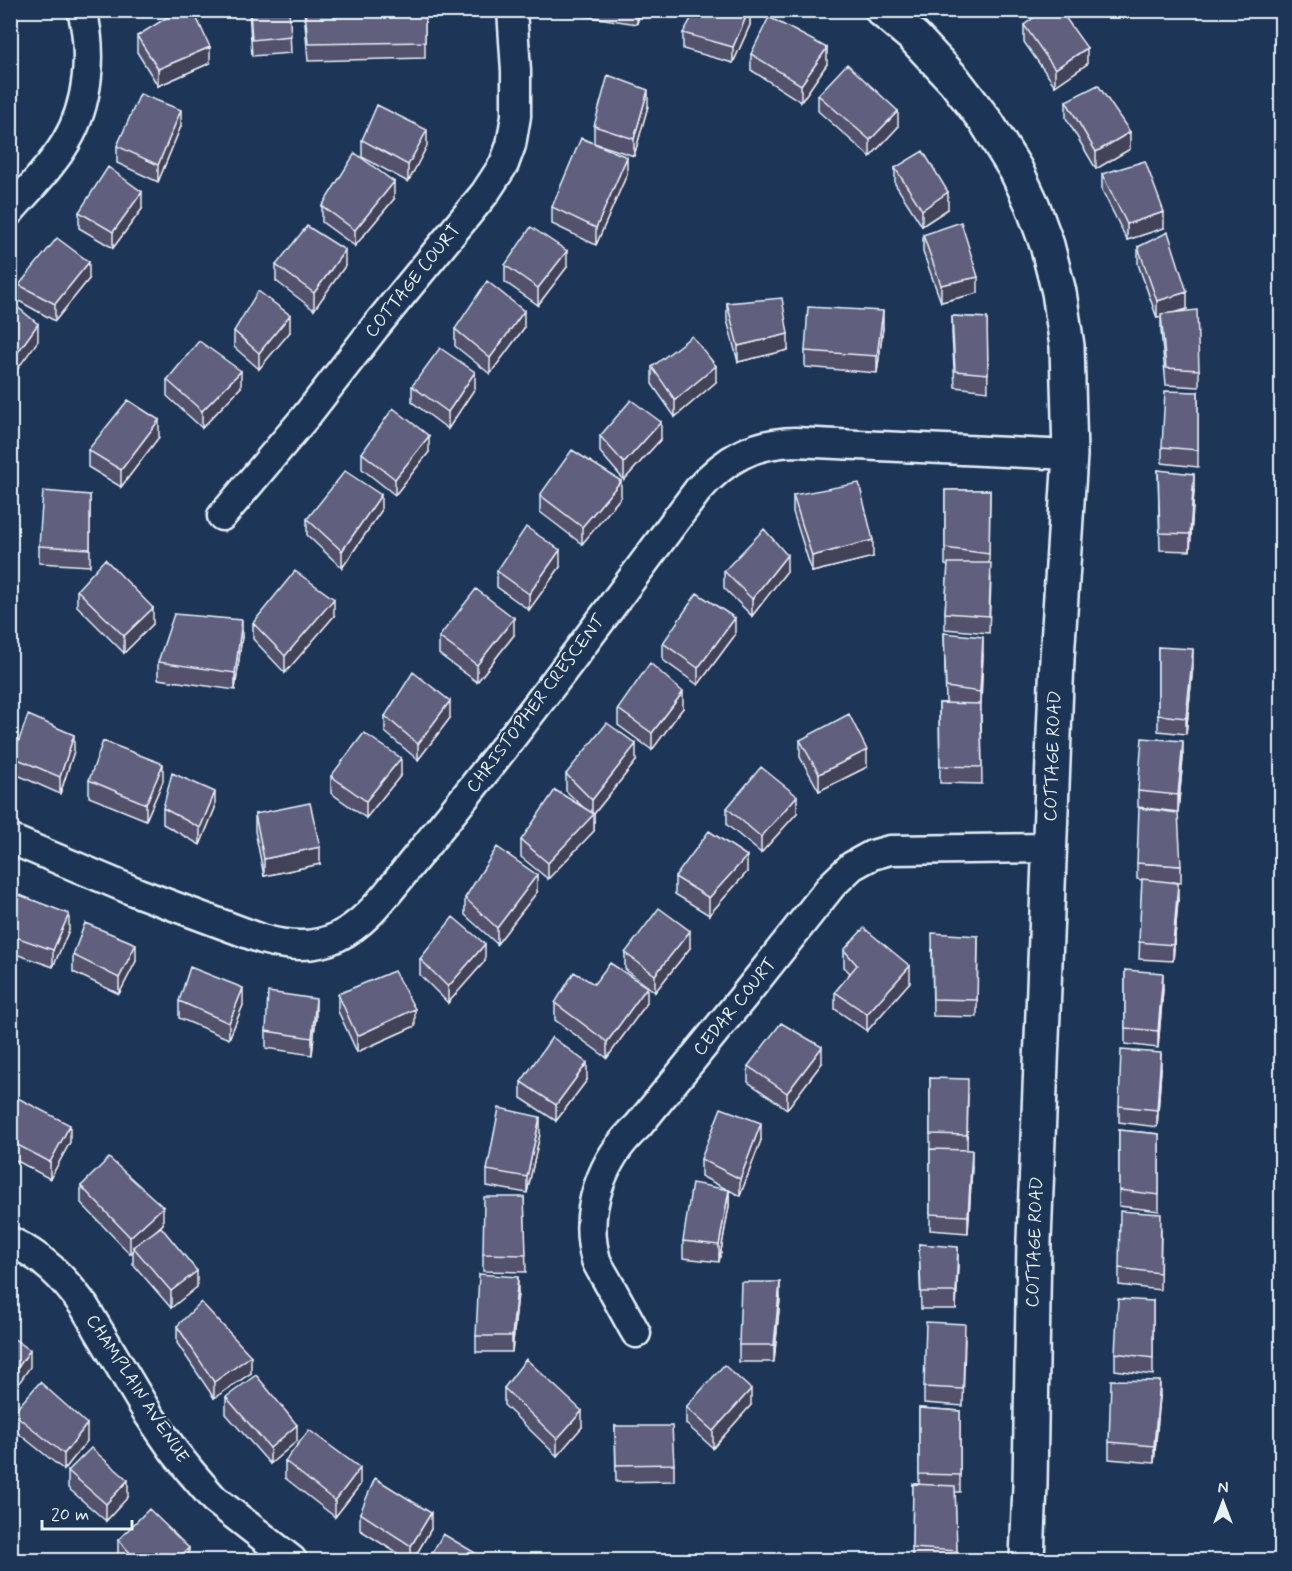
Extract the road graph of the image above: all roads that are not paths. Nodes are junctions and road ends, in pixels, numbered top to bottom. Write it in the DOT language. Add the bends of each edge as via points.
graph roads {
  1 [pos="82,10"];
  2 [pos="512,10"];
  3 [pos="882,10"];
  4 [pos="10,211"];
  5 [pos="1070,455"];
  6 [pos="222,516"];
  7 [pos="10,839"];
  8 [pos="1049,848"];
  9 [pos="10,1241"];
  10 [pos="636,1333"];
  11 [pos="292,1560"];
  12 [pos="1027,1560"];
  1 -- 4 [label="street" via="88,55 78,118 58,154"];
  2 -- 6 [label="street, COTTAGE COURT" via="516,116 504,164 307,416"];
  3 -- 5 [label="street, COTTAGE ROAD" via="914,37 970,100 1002,146 1032,204 1047,245 1065,328"];
  5 -- 7 [label="street, CHRISTOPHER CRESCENT" via="782,442 759,446 723,465 698,490 491,766 375,909 349,930 327,941 303,945 262,939"];
  5 -- 8 [label="street, COTTAGE ROAD"];
  8 -- 10 [label="street, CEDAR COURT" via="890,850 862,859 832,885 626,1138 601,1175 592,1242 597,1262"];
  8 -- 12 [label="street, COTTAGE ROAD"];
  9 -- 11 [label="street, CHAMPLAIN AVENUE" via="46,1263 73,1291 149,1415 190,1472 214,1499"];
}
